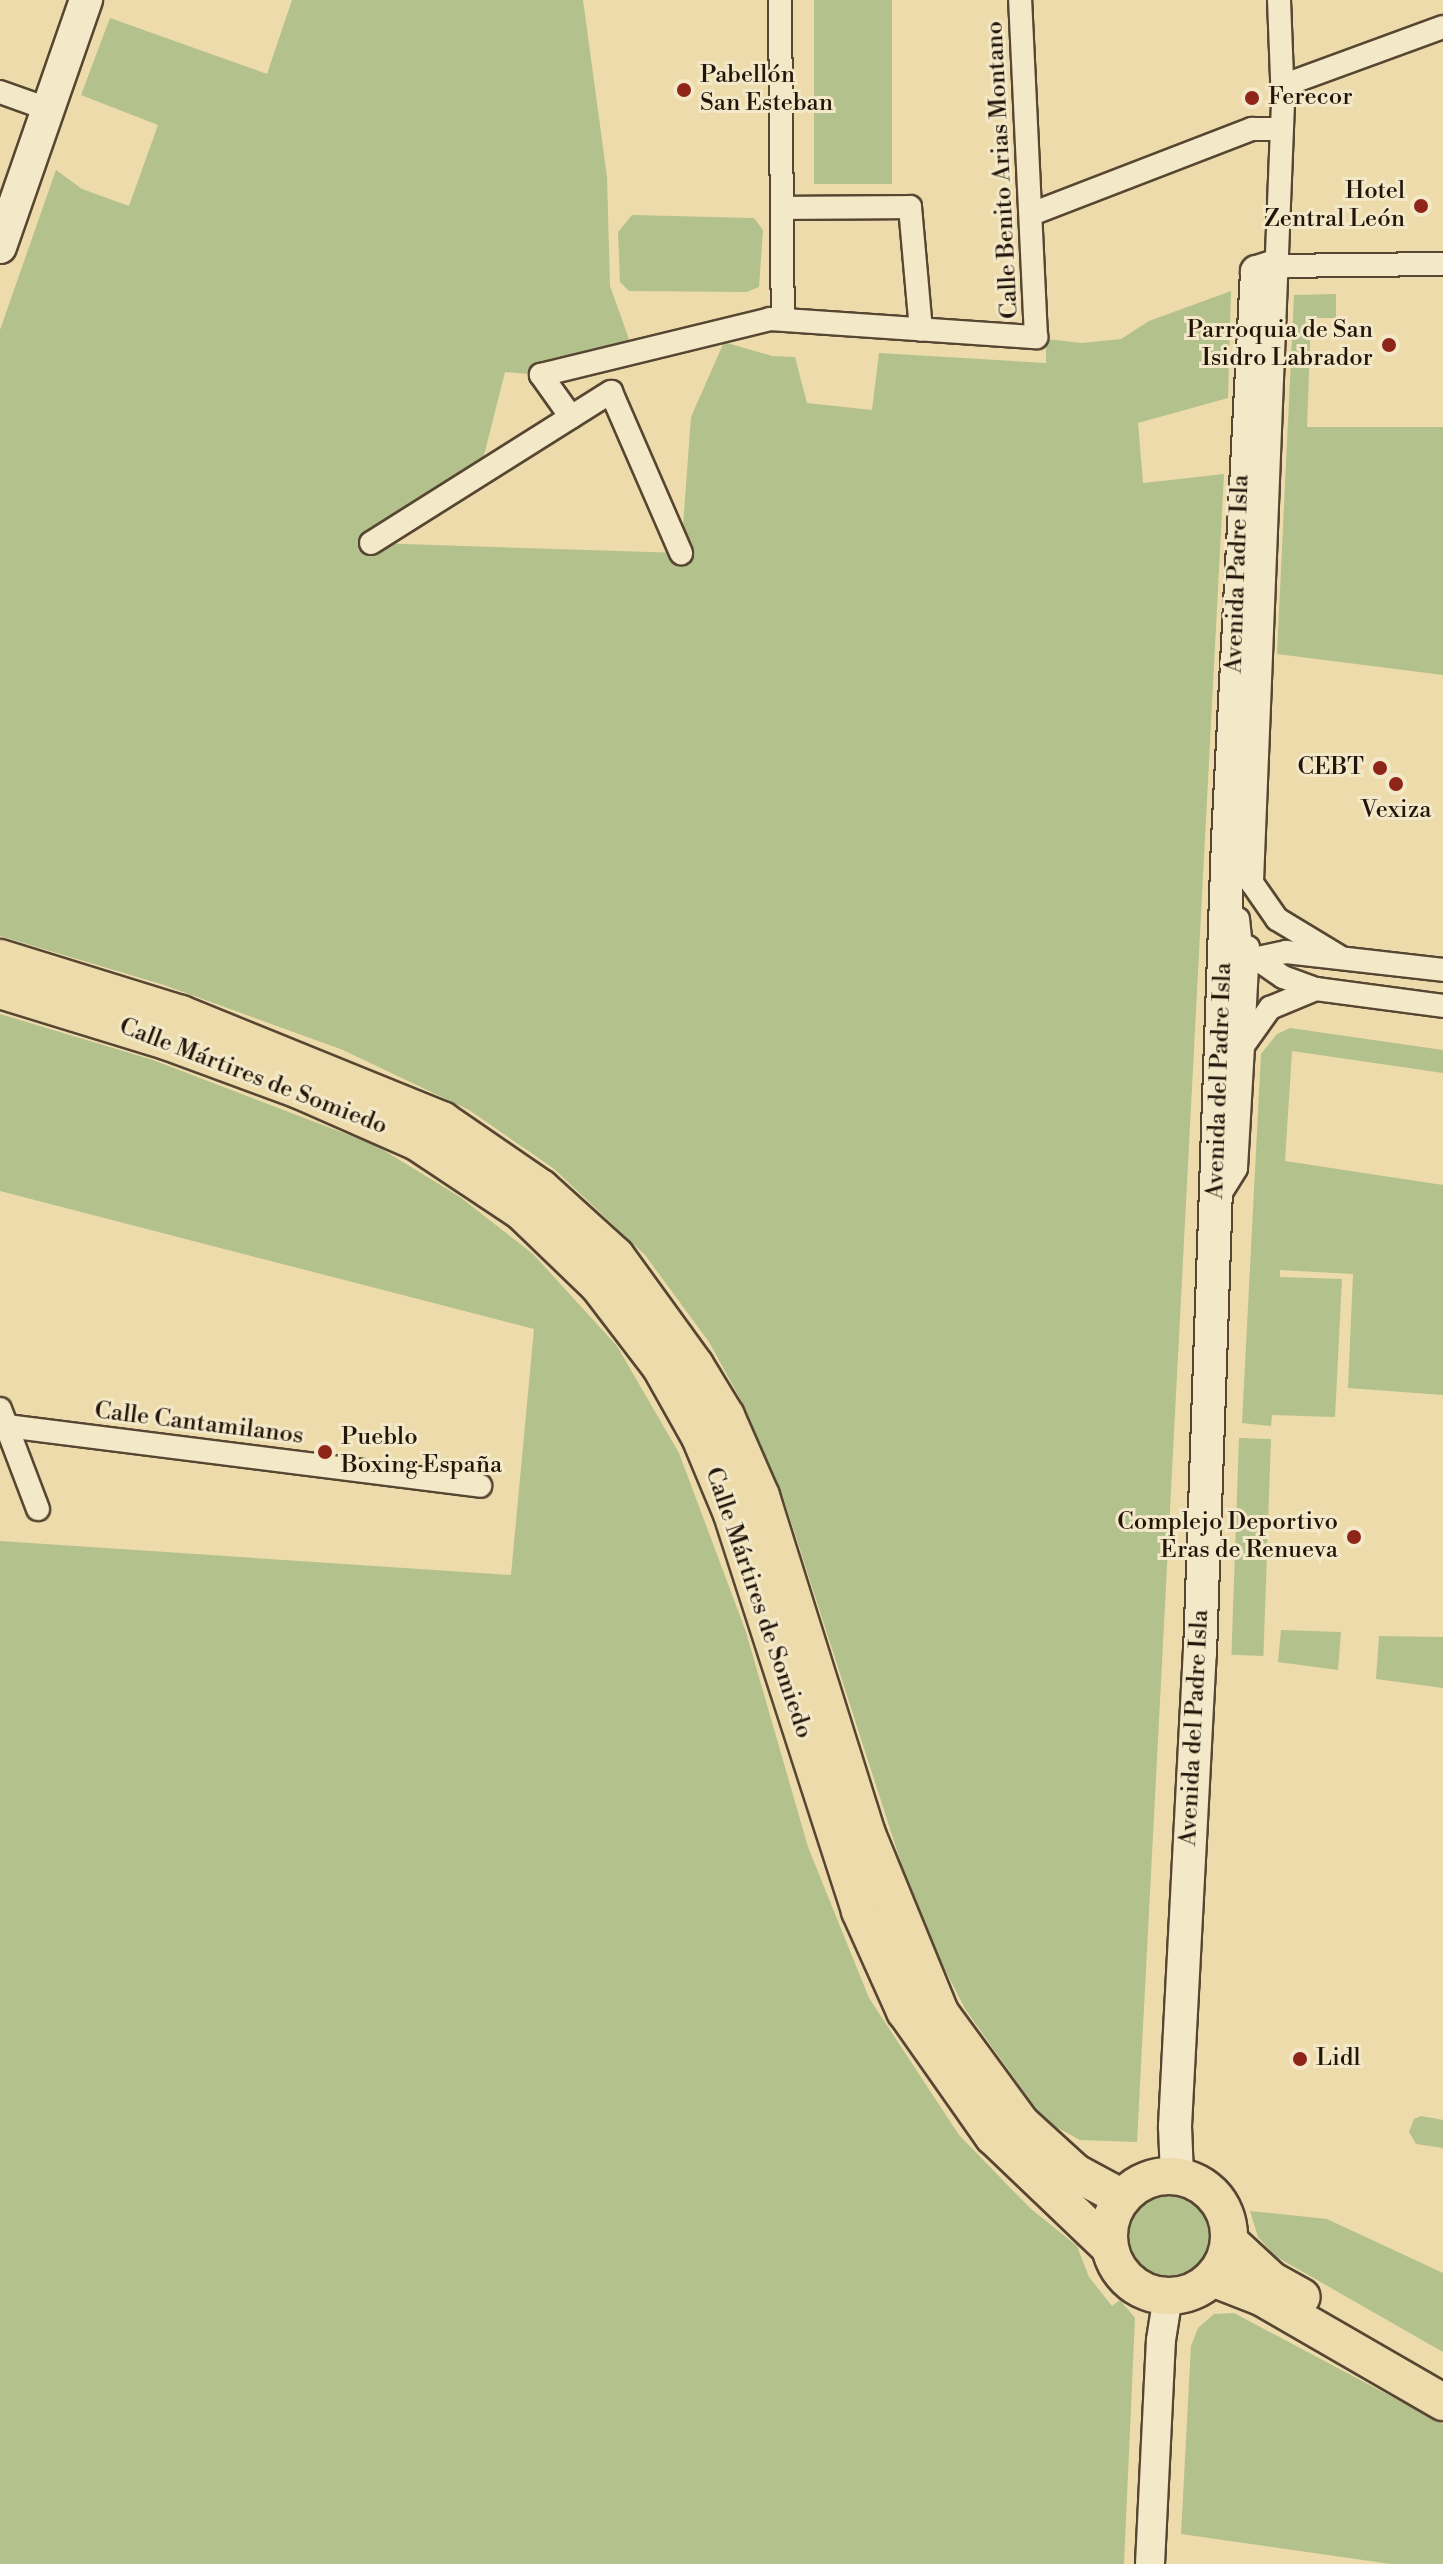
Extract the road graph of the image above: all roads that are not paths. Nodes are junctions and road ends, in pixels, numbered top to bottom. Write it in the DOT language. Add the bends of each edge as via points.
graph roads {
  1 [pos="86,0"];
  2 [pos="780,0"];
  3 [pos="1020,0"];
  4 [pos="1279,0"];
  5 [pos="1443,27"];
  6 [pos="1282,86"];
  7 [pos="0,92"];
  8 [pos="48,109"];
  9 [pos="1281,129"];
  10 [pos="782,208"];
  11 [pos="1034,213"];
  12 [pos="0,247"];
  13 [pos="1443,264"];
  14 [pos="1276,266"];
  15 [pos="783,319"];
  16 [pos="921,330"];
  17 [pos="571,417"];
  18 [pos="371,543"];
  19 [pos="681,553"];
  20 [pos="1228,840"];
  21 [pos="1255,889"];
  22 [pos="1338,956"];
  23 [pos="1248,957"];
  24 [pos="0,958"];
  25 [pos="1443,970"];
  26 [pos="1316,989"];
  27 [pos="0,990"];
  28 [pos="1443,1006"];
  29 [pos="1234,1044"];
  30 [pos="3,1417"];
  31 [pos="480,1486"];
  32 [pos="38,1509"];
  33 [pos="1177,2176"];
  34 [pos="1121,2197"];
  35 [pos="1230,2242"];
  36 [pos="1109,2247"];
  37 [pos="1212,2278"];
  38 [pos="1168,2296"];
  39 [pos="1443,2376"];
  40 [pos="1443,2402"];
  41 [pos="1150,2564"];
  1 -- 8 [label="main road"];
  2 -- 10 [label="street"];
  3 -- 11 [label="street, Calle Benito Arias Montano"];
  4 -- 6 [label="street"];
  5 -- 6 [label="street"];
  6 -- 9 [label="street"];
  7 -- 8 [label="street"];
  8 -- 12 [label="main road"];
  9 -- 11 [label="street" via="1252,129"];
  9 -- 14 [label="street"];
  10 -- 15 [label="street"];
  10 -- 16 [label="street" via="910,207"];
  11 -- 16 [label="street, Calle Benito Arias Montano" via="1036,337"];
  13 -- 14 [label="street"];
  14 -- 20 [label="main road, Avenida del Padre Isla" via="1257,272"];
  14 -- 21 [label="street, Avenida Padre Isla"];
  15 -- 16 [label="street"];
  15 -- 17 [label="street" via="541,375"];
  17 -- 18 [label="street"];
  17 -- 19 [label="street" via="611,392"];
  20 -- 23 [label="street" via="1240,868 1237,938"];
  20 -- 29 [label="main road, Avenida del Padre Isla"];
  21 -- 22 [label="street" via="1277,919"];
  21 -- 23 [label="street, Avenida Padre Isla"];
  22 -- 23 [label="street" via="1286,952"];
  22 -- 25 [label="street"];
  23 -- 26 [label="street"];
  23 -- 29 [label="street, Avenida Padre Isla" via="1236,969"];
  24 -- 34 [label="main road, Calle Mártires de Somiedo" via="195,1019 442,1120 541,1188 616,1256 726,1416 761,1496 867,1834 934,2001 987,2083 1021,2123 1076,2173"];
  26 -- 28 [label="street"];
  26 -- 29 [label="street" via="1270,1008"];
  27 -- 36 [label="main road, Calle Mártires de Somiedo" via="169,1042 299,1090 417,1142 510,1202 560,1243 598,1285 660,1366 700,1437 732,1514 860,1911 905,2011 993,2136"];
  29 -- 33 [label="main road, Avenida del Padre Isla" via="1215,1203"];
  30 -- 31 [label="street, Calle Cantamilanos"];
  30 -- 32 [label="street"];
  33 -- 34 [label="main road" via="1146,2180"];
  33 -- 35 [label="main road" via="1202,2187 1222,2205"];
  34 -- 36 [label="main road" via="1107,2228"];
  35 -- 37 [label="main road"];
  35 -- 39 [label="main road" via="1271,2280"];
  36 -- 38 [label="main road" via="1129,2280 1148,2293"];
  37 -- 38 [label="main road" via="1191,2292"];
  37 -- 40 [label="main road" via="1261,2297"];
  38 -- 41 [label="street" via="1161,2340"];
}
